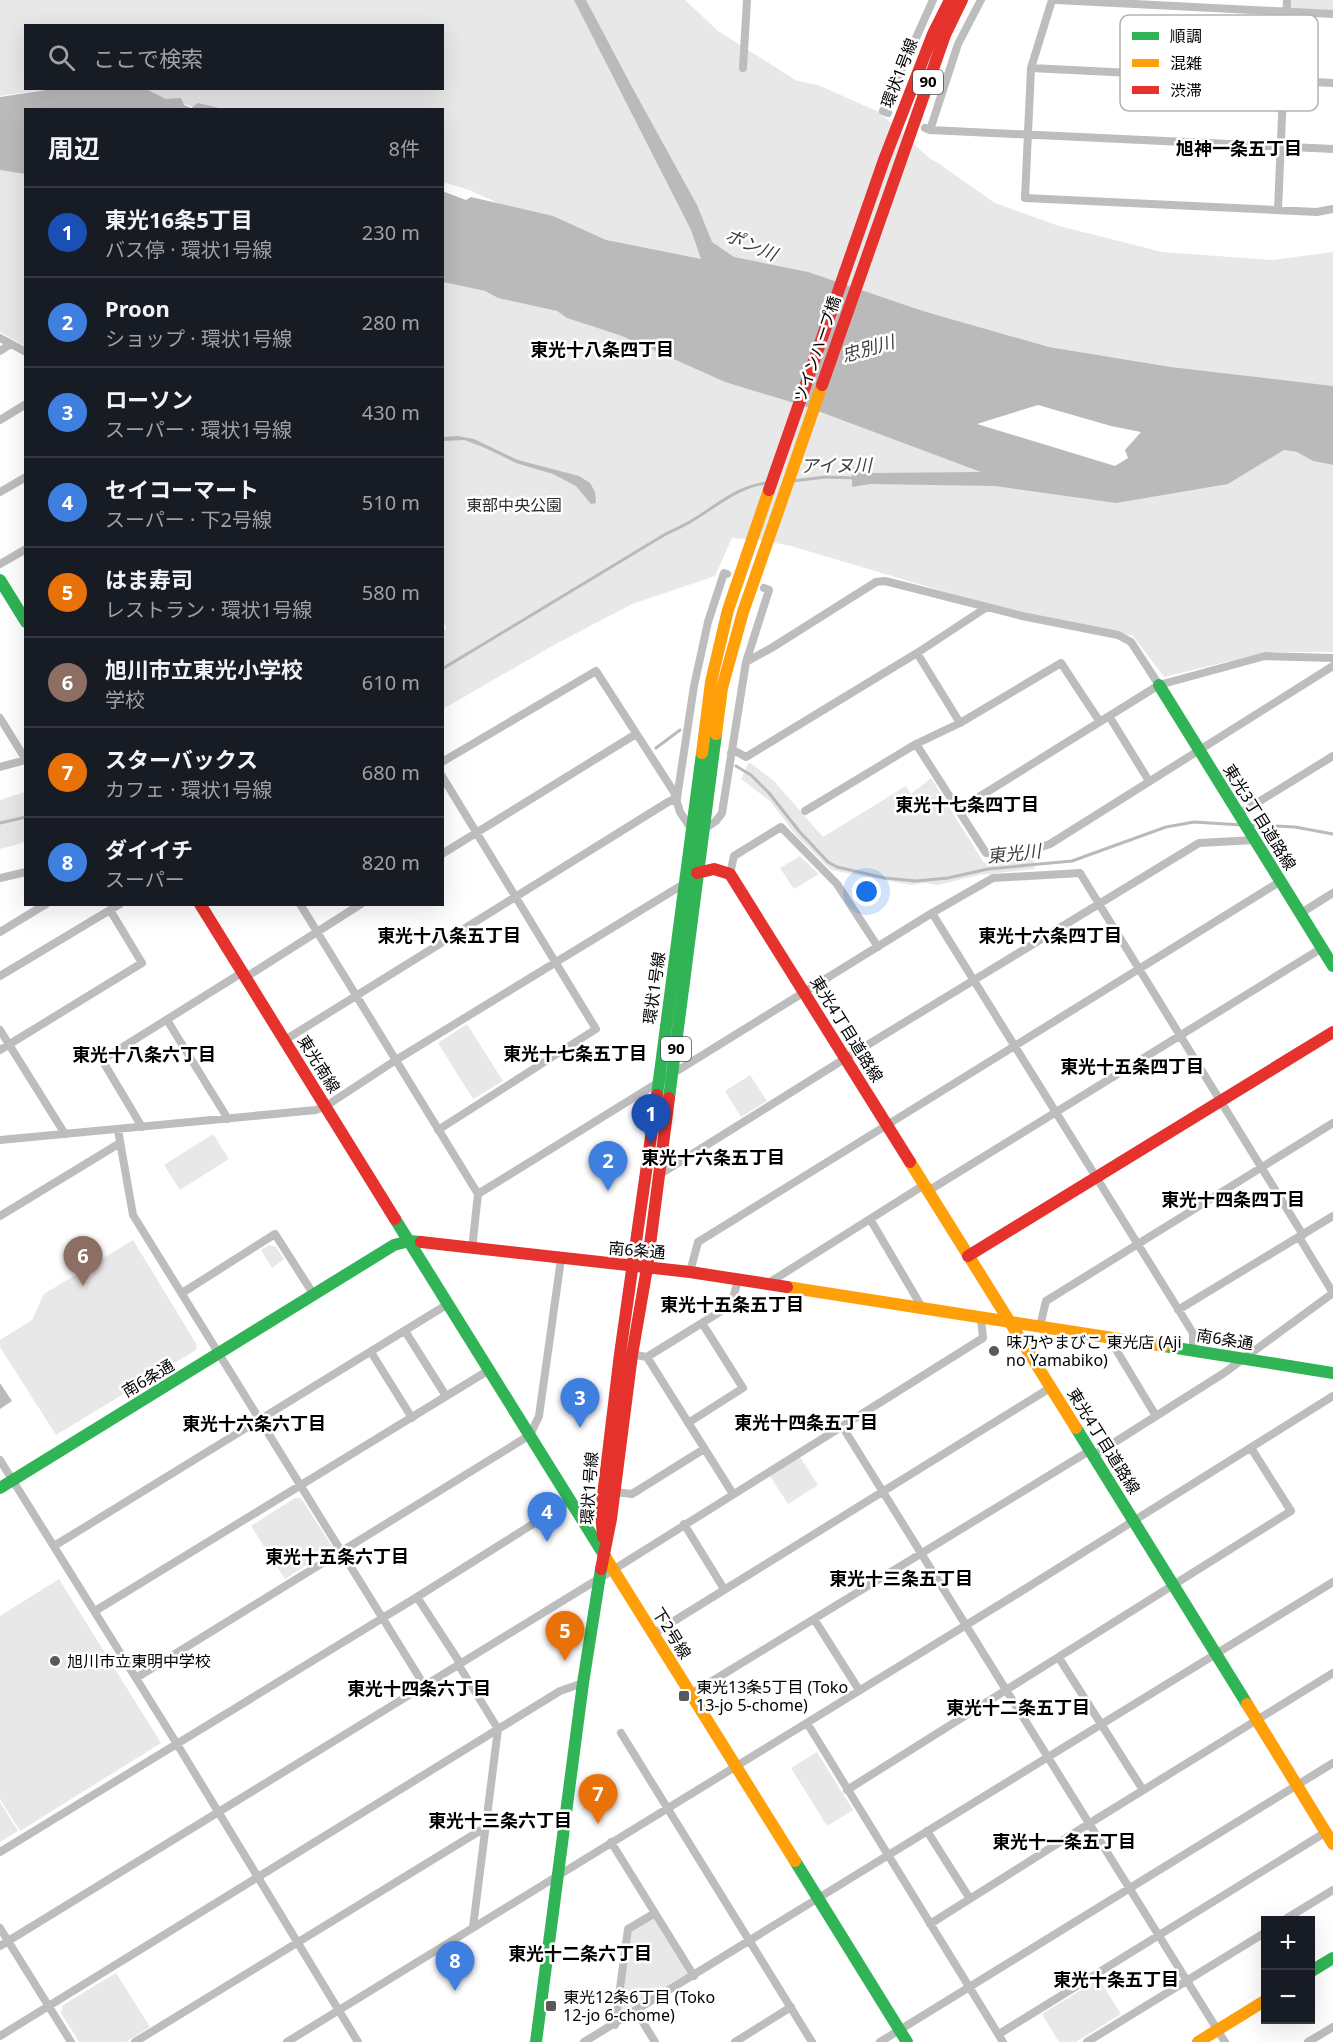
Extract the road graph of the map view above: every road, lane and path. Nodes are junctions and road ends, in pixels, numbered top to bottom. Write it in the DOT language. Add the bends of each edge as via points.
graph roads {
  1 [pos="747,0"];
  2 [pos="933,0"];
  3 [pos="950,0"];
  4 [pos="963,0"];
  5 [pos="981,0"];
  6 [pos="1054,0"];
  7 [pos="1287,0"];
  8 [pos="1287,12"];
  9 [pos="1333,14"];
  10 [pos="1287,15"];
  11 [pos="743,68"];
  12 [pos="1031,68"];
  13 [pos="1120,72"];
  14 [pos="1318,82"];
  15 [pos="1333,83"];
  16 [pos="1282,111"];
  17 [pos="888,113"];
  18 [pos="1027,133"];
  19 [pos="1280,146"];
  20 [pos="1333,149"];
  21 [pos="884,160"];
  22 [pos="898,166"];
  23 [pos="1278,209"];
  24 [pos="1333,209"];
  25 [pos="0,338"];
  26 [pos="11,344"];
  27 [pos="0,351"];
  28 [pos="24,351"];
  29 [pos="24,405"];
  30 [pos="0,420"];
  31 [pos="24,478"];
  32 [pos="0,492"];
  33 [pos="752,537"];
  34 [pos="766,543"];
  35 [pos="24,550"];
  36 [pos="0,564"];
  37 [pos="726,573"];
  38 [pos="0,580"];
  39 [pos="766,589"];
  40 [pos="987,607"];
  41 [pos="24,617"];
  42 [pos="917,653"];
  43 [pos="1333,658"];
  44 [pos="746,662"];
  45 [pos="1333,666"];
  46 [pos="1159,685"];
  47 [pos="1109,717"];
  48 [pos="0,718"];
  49 [pos="1100,722"];
  50 [pos="960,723"];
  51 [pos="636,734"];
  52 [pos="916,744"];
  53 [pos="1199,750"];
  54 [pos="731,753"];
  55 [pos="1333,756"];
  56 [pos="24,757"];
  57 [pos="24,761"];
  58 [pos="444,761"];
  59 [pos="0,767"];
  60 [pos="444,779"];
  61 [pos="1149,781"];
  62 [pos="677,798"];
  63 [pos="958,810"];
  64 [pos="805,811"];
  65 [pos="1241,817"];
  66 [pos="698,830"];
  67 [pos="477,833"];
  68 [pos="1252,836"];
  69 [pos="444,853"];
  70 [pos="24,872"];
  71 [pos="697,873"];
  72 [pos="730,874"];
  73 [pos="0,878"];
  74 [pos="1281,881"];
  75 [pos="685,884"];
  76 [pos="1333,893"];
  77 [pos="516,896"];
  78 [pos="1100,904"];
  79 [pos="43,906"];
  80 [pos="117,906"];
  81 [pos="201,906"];
  82 [pos="301,906"];
  83 [pos="358,906"];
  84 [pos="110,910"];
  85 [pos="1300,913"];
  86 [pos="932,914"];
  87 [pos="0,932"];
  88 [pos="316,932"];
  89 [pos="878,947"];
  90 [pos="1322,948"];
  91 [pos="557,962"];
  92 [pos="1333,966"];
  93 [pos="1140,969"];
  94 [pos="244,975"];
  95 [pos="0,976"];
  96 [pos="974,982"];
  97 [pos="805,992"];
  98 [pos="355,996"];
  99 [pos="167,1020"];
  100 [pos="0,1030"];
  101 [pos="1333,1032"];
  102 [pos="1181,1036"];
  103 [pos="285,1040"];
  104 [pos="9,1044"];
  105 [pos="1014,1046"];
  106 [pos="0,1050"];
  107 [pos="846,1058"];
  108 [pos="396,1060"];
  109 [pos="672,1073"];
  110 [pos="658,1082"];
  111 [pos="1221,1101"];
  112 [pos="326,1106"];
  113 [pos="1055,1112"];
  114 [pos="228,1119"];
  115 [pos="1333,1123"];
  116 [pos="886,1124"];
  117 [pos="142,1127"];
  118 [pos="118,1130"];
  119 [pos="438,1130"];
  120 [pos="65,1134"];
  121 [pos="0,1140"];
  122 [pos="120,1143"];
  123 [pos="1262,1167"];
  124 [pos="653,1175"];
  125 [pos="1096,1179"];
  126 [pos="926,1188"];
  127 [pos="478,1194"];
  128 [pos="0,1216"];
  129 [pos="1333,1216"];
  130 [pos="870,1220"];
  131 [pos="1301,1236"];
  132 [pos="409,1241"];
  133 [pos="1138,1244"];
  134 [pos="472,1249"];
  135 [pos="968,1256"];
  136 [pos="561,1259"];
  137 [pos="634,1267"];
  138 [pos="647,1268"];
  139 [pos="690,1272"];
  140 [pos="738,1280"];
  141 [pos="765,1285"];
  142 [pos="182,1293"];
  143 [pos="1333,1293"];
  144 [pos="314,1295"];
  145 [pos="448,1304"];
  146 [pos="923,1309"];
  147 [pos="1178,1310"];
  148 [pos="981,1318"];
  149 [pos="1010,1322"];
  150 [pos="702,1323"];
  151 [pos="1040,1326"];
  152 [pos="405,1331"];
  153 [pos="1109,1338"];
  154 [pos="1193,1351"];
  155 [pos="370,1352"];
  156 [pos="219,1353"];
  157 [pos="626,1354"];
  158 [pos="647,1357"];
  159 [pos="1243,1358"];
  160 [pos="489,1370"];
  161 [pos="1333,1373"];
  162 [pos="1050,1388"];
  163 [pos="446,1396"];
  164 [pos="1333,1396"];
  165 [pos="1156,1416"];
  166 [pos="412,1418"];
  167 [pos="260,1420"];
  168 [pos="688,1423"];
  169 [pos="842,1426"];
  170 [pos="530,1435"];
  171 [pos="1251,1448"];
  172 [pos="704,1449"];
  173 [pos="1091,1453"];
  174 [pos="0,1460"];
  175 [pos="12,1480"];
  176 [pos="301,1486"];
  177 [pos="0,1488"];
  178 [pos="884,1491"];
  179 [pos="614,1492"];
  180 [pos="733,1494"];
  181 [pos="571,1500"];
  182 [pos="1134,1520"];
  183 [pos="684,1524"];
  184 [pos="54,1546"];
  185 [pos="342,1550"];
  186 [pos="921,1553"];
  187 [pos="604,1554"];
  188 [pos="613,1570"];
  189 [pos="599,1578"];
  190 [pos="1333,1582"];
  191 [pos="1173,1586"];
  192 [pos="724,1589"];
  193 [pos="417,1597"];
  194 [pos="95,1611"];
  195 [pos="382,1618"];
  196 [pos="814,1619"];
  197 [pos="967,1624"];
  198 [pos="653,1634"];
  199 [pos="1216,1653"];
  200 [pos="1059,1658"];
  201 [pos="459,1664"];
  202 [pos="1333,1673"];
  203 [pos="136,1678"];
  204 [pos="583,1683"];
  205 [pos="424,1685"];
  206 [pos="859,1690"];
  207 [pos="1008,1690"];
  208 [pos="691,1694"];
  209 [pos="1257,1719"];
  210 [pos="807,1723"];
  211 [pos="1101,1724"];
  212 [pos="498,1729"];
  213 [pos="621,1733"];
  214 [pos="177,1744"];
  215 [pos="1048,1756"];
  216 [pos="1333,1763"];
  217 [pos="737,1767"];
  218 [pos="1297,1785"];
  219 [pos="847,1790"];
  220 [pos="1143,1790"];
  221 [pos="668,1808"];
  222 [pos="218,1812"];
  223 [pos="1090,1823"];
  224 [pos="486,1827"];
  225 [pos="927,1831"];
  226 [pos="1326,1832"];
  227 [pos="611,1842"];
  228 [pos="1333,1844"];
  229 [pos="0,1852"];
  230 [pos="887,1856"];
  231 [pos="559,1874"];
  232 [pos="258,1876"];
  233 [pos="1131,1888"];
  234 [pos="1333,1890"];
  235 [pos="818,1898"];
  236 [pos="970,1899"];
  237 [pos="656,1912"];
  238 [pos="1291,1916"];
  239 [pos="930,1924"];
  240 [pos="473,1927"];
  241 [pos="0,1928"];
  242 [pos="1261,1935"];
  243 [pos="1160,1936"];
  244 [pos="750,1940"];
  245 [pos="298,1942"];
  246 [pos="4,1944"];
  247 [pos="1333,1958"];
  248 [pos="1314,1970"];
  249 [pos="694,1976"];
  250 [pos="1188,1980"];
  251 [pos="970,1988"];
  252 [pos="1261,2003"];
  253 [pos="48,2006"];
  254 [pos="790,2007"];
  255 [pos="339,2010"];
  256 [pos="636,2011"];
  257 [pos="615,2025"];
  258 [pos="1333,2027"];
  259 [pos="900,2030"];
  260 [pos="1218,2030"];
  261 [pos="0,2036"];
  262 [pos="1001,2038"];
  263 [pos="71,2042"];
  264 [pos="135,2042"];
  265 [pos="287,2042"];
  266 [pos="358,2042"];
  267 [pos="536,2042"];
  268 [pos="584,2042"];
  269 [pos="655,2042"];
  270 [pos="735,2042"];
  271 [pos="812,2042"];
  272 [pos="880,2042"];
  273 [pos="907,2042"];
  274 [pos="1088,2042"];
  275 [pos="1198,2042"];
  276 [pos="1226,2042"];
  277 [pos="1308,2042"];
  1 -- 11 [label="street"];
  2 -- 17 [label="street" via="883,111"];
  3 -- 21 [label="street, 環状1号線 / 90"];
  4 -- 22 [label="street, 環状1号線 / 90" via="945,35"];
  5 -- 18 [label="street" via="958,44 927,129"];
  6 -- 8 [label="street"];
  6 -- 12 [label="street"];
  7 -- 8 [label="street"];
  8 -- 9 [label="street"];
  8 -- 10 [label="street"];
  12 -- 13 [label="street"];
  12 -- 18 [label="street"];
  14 -- 15 [label="street"];
  16 -- 19 [label="street"];
  18 -- 19 [label="street"];
  18 -- 23 [label="street" via="1025,198"];
  19 -- 20 [label="street"];
  19 -- 23 [label="street"];
  21 -- 33 [label="street, ツインハープ橋 / 90"];
  22 -- 34 [label="street, ツインハープ橋 / 90"];
  23 -- 24 [label="street"];
  25 -- 26 [label="street"];
  26 -- 27 [label="street"];
  26 -- 28 [label="street"];
  29 -- 30 [label="street"];
  31 -- 32 [label="street"];
  33 -- 66 [label="street, 環状1号線 / 90" via="728,610 711,682"];
  34 -- 66 [label="street, 環状1号線 / 90" via="722,688"];
  35 -- 36 [label="street"];
  37 -- 62 [label="street" via="708,622 694,686"];
  38 -- 41 [label="street"];
  39 -- 44 [label="street"];
  40 -- 42 [label="street"];
  40 -- 44 [label="street" via="885,580 876,582"];
  40 -- 46 [label="street" via="1126,638"];
  42 -- 50 [label="street"];
  42 -- 54 [label="street" via="746,757"];
  43 -- 46 [label="street" via="1265,656"];
  44 -- 54 [label="street"];
  45 -- 53 [label="street"];
  46 -- 47 [label="street"];
  46 -- 53 [label="street, 東光3丁目道路線"];
  47 -- 49 [label="street"];
  47 -- 61 [label="street"];
  48 -- 56 [label="street"];
  49 -- 50 [label="street" via="1061,663"];
  49 -- 63 [label="street"];
  50 -- 52 [label="street"];
  51 -- 58 [label="street" via="596,671"];
  51 -- 62 [label="street"];
  51 -- 67 [label="street"];
  52 -- 63 [label="street"];
  52 -- 64 [label="street"];
  53 -- 61 [label="street"];
  53 -- 65 [label="street, 東光3丁目道路線"];
  54 -- 66 [label="street" via="722,813 716,821"];
  55 -- 65 [label="street"];
  57 -- 59 [label="street"];
  60 -- 67 [label="street"];
  61 -- 63 [label="street" via="1050,844 1009,854 986,853"];
  62 -- 66 [label="street" via="680,812"];
  62 -- 77 [label="street"];
  65 -- 68 [label="street, 東光3丁目道路線"];
  66 -- 71 [label="street, 環状1号線 / 90"];
  66 -- 75 [label="street, 環状1号線 / 90"];
  67 -- 69 [label="street"];
  67 -- 77 [label="street"];
  68 -- 74 [label="street, 東光3丁目道路線"];
  68 -- 78 [label="street" via="1199,843"];
  70 -- 73 [label="street"];
  71 -- 72 [label="street" via="713,867"];
  71 -- 75 [label="street"];
  71 -- 109 [label="street, 環状1号線 / 90"];
  72 -- 89 [label="street" via="734,856 781,828 837,884"];
  72 -- 97 [label="street, 東光4丁目道路線"];
  74 -- 85 [label="street, 東光3丁目道路線"];
  74 -- 93 [label="street"];
  75 -- 91 [label="street"];
  75 -- 110 [label="street, 環状1号線 / 90"];
  76 -- 85 [label="street"];
  77 -- 91 [label="street"];
  77 -- 98 [label="street"];
  78 -- 86 [label="street" via="1080,873 993,878"];
  78 -- 93 [label="street"];
  78 -- 96 [label="street"];
  79 -- 87 [label="street"];
  80 -- 84 [label="street"];
  81 -- 94 [label="street, 東光南線"];
  82 -- 88 [label="street"];
  83 -- 88 [label="street"];
  84 -- 95 [label="street"];
  84 -- 104 [label="street" via="142,963"];
  85 -- 90 [label="street, 東光3丁目道路線"];
  86 -- 89 [label="street"];
  86 -- 96 [label="street"];
  88 -- 94 [label="street"];
  88 -- 98 [label="street"];
  89 -- 97 [label="street"];
  90 -- 92 [label="street, 東光3丁目道路線"];
  90 -- 102 [label="street"];
  91 -- 108 [label="street"];
  91 -- 119 [label="street" via="596,1029"];
  93 -- 102 [label="street"];
  93 -- 105 [label="street"];
  94 -- 99 [label="street"];
  94 -- 103 [label="street, 東光南線"];
  96 -- 105 [label="street"];
  96 -- 107 [label="street"];
  97 -- 107 [label="street, 東光4丁目道路線"];
  97 -- 109 [label="street"];
  98 -- 103 [label="street"];
  98 -- 108 [label="street"];
  99 -- 114 [label="street"];
  99 -- 117 [label="street" via="102,1060"];
  100 -- 104 [label="street"];
  101 -- 111 [label="street"];
  102 -- 111 [label="street"];
  102 -- 113 [label="street"];
  103 -- 112 [label="street, 東光南線"];
  104 -- 106 [label="street"];
  104 -- 120 [label="street"];
  105 -- 113 [label="street"];
  105 -- 116 [label="street"];
  107 -- 116 [label="street, 東光4丁目道路線"];
  107 -- 124 [label="street"];
  108 -- 112 [label="street"];
  108 -- 119 [label="street"];
  109 -- 110 [label="street"];
  109 -- 124 [label="street, 環状1号線 / 90"];
  110 -- 124 [label="street, 環状1号線 / 90"];
  110 -- 127 [label="street"];
  111 -- 123 [label="street"];
  111 -- 125 [label="street"];
  112 -- 114 [label="street"];
  112 -- 132 [label="street, 東光南線"];
  113 -- 125 [label="street"];
  113 -- 126 [label="street"];
  114 -- 117 [label="street"];
  115 -- 123 [label="street"];
  116 -- 126 [label="street, 東光4丁目道路線"];
  116 -- 139 [label="street" via="698,1242"];
  117 -- 118 [label="street"];
  118 -- 120 [label="street"];
  118 -- 122 [label="street"];
  119 -- 127 [label="street"];
  120 -- 121 [label="street"];
  122 -- 128 [label="street"];
  122 -- 142 [label="street" via="134,1215"];
  123 -- 131 [label="street"];
  123 -- 133 [label="street"];
  124 -- 137 [label="street, 環状1号線 / 90"];
  124 -- 138 [label="street, 環状1号線 / 90"];
  125 -- 133 [label="street"];
  125 -- 135 [label="street"];
  126 -- 130 [label="street"];
  126 -- 135 [label="street, 東光4丁目道路線"];
  127 -- 134 [label="street"];
  129 -- 131 [label="street"];
  130 -- 141 [label="street"];
  130 -- 146 [label="street"];
  131 -- 143 [label="street"];
  131 -- 147 [label="street"];
  132 -- 134 [label="street, 南6条通"];
  132 -- 144 [label="street, 南6条通" via="394,1245"];
  132 -- 145 [label="street, 下2号線"];
  133 -- 147 [label="street"];
  133 -- 151 [label="street" via="1046,1301"];
  134 -- 136 [label="street, 南6条通"];
  135 -- 149 [label="street, 東光4丁目道路線"];
  136 -- 137 [label="street, 南6条通"];
  136 -- 170 [label="street" via="539,1416"];
  137 -- 138 [label="street, 南6条通"];
  137 -- 157 [label="street, 環状1号線 / 90"];
  138 -- 139 [label="street, 南6条通"];
  138 -- 157 [label="street, 環状1号線 / 90"];
  139 -- 140 [label="street, 南6条通"];
  140 -- 141 [label="street, 南6条通"];
  140 -- 150 [label="street" via="731,1305"];
  141 -- 146 [label="street, 南6条通"];
  142 -- 144 [label="street" via="275,1234"];
  142 -- 156 [label="street"];
  143 -- 159 [label="street"];
  144 -- 156 [label="street, 南6条通"];
  145 -- 152 [label="street"];
  145 -- 160 [label="street, 下2号線"];
  146 -- 148 [label="street, 南6条通"];
  147 -- 154 [label="street" via="1193,1333"];
  148 -- 149 [label="street, 南6条通"];
  148 -- 169 [label="street" via="983,1338"];
  149 -- 151 [label="street, 南6条通"];
  149 -- 162 [label="street, 東光4丁目道路線"];
  150 -- 158 [label="street"];
  150 -- 168 [label="street" via="743,1388"];
  151 -- 153 [label="street, 南6条通"];
  152 -- 155 [label="street"];
  152 -- 163 [label="street"];
  153 -- 154 [label="street, 南6条通"];
  153 -- 165 [label="street"];
  154 -- 159 [label="street, 南6条通"];
  155 -- 166 [label="street"];
  155 -- 167 [label="street"];
  156 -- 167 [label="street"];
  156 -- 175 [label="street, 南6条通"];
  157 -- 158 [label="street"];
  157 -- 179 [label="street, 環状1号線 / 90"];
  157 -- 187 [label="street, 環状1号線 / 90" via="601,1512"];
  158 -- 168 [label="street"];
  159 -- 161 [label="street, 南6条通"];
  159 -- 165 [label="street"];
  160 -- 163 [label="street"];
  160 -- 170 [label="street, 下2号線"];
  162 -- 173 [label="street, 東光4丁目道路線"];
  162 -- 178 [label="street"];
  163 -- 166 [label="street"];
  164 -- 171 [label="street"];
  165 -- 173 [label="street"];
  166 -- 176 [label="street"];
  167 -- 176 [label="street"];
  167 -- 184 [label="street"];
  168 -- 172 [label="street"];
  169 -- 178 [label="street"];
  169 -- 180 [label="street"];
  170 -- 181 [label="street, 下2号線"];
  170 -- 185 [label="street"];
  171 -- 182 [label="street"];
  171 -- 191 [label="street" via="1291,1511"];
  172 -- 179 [label="street" via="632,1494"];
  172 -- 180 [label="street"];
  173 -- 182 [label="street, 東光4丁目道路線"];
  173 -- 186 [label="street"];
  174 -- 175 [label="street"];
  175 -- 177 [label="street, 南6条通"];
  175 -- 184 [label="street"];
  176 -- 185 [label="street"];
  176 -- 194 [label="street"];
  178 -- 186 [label="street"];
  178 -- 192 [label="street"];
  179 -- 187 [label="street, 環状1号線 / 90"];
  180 -- 183 [label="street"];
  181 -- 187 [label="street, 下2号線"];
  181 -- 193 [label="street"];
  182 -- 191 [label="street, 東光4丁目道路線"];
  182 -- 197 [label="street"];
  183 -- 188 [label="street"];
  183 -- 192 [label="street"];
  184 -- 194 [label="street"];
  185 -- 195 [label="street"];
  185 -- 203 [label="street"];
  186 -- 196 [label="street"];
  186 -- 197 [label="street"];
  187 -- 188 [label="street, 下2号線"];
  187 -- 189 [label="street, 環状1号線 / 90"];
  188 -- 189 [label="street"];
  188 -- 198 [label="street, 下2号線"];
  189 -- 201 [label="street"];
  189 -- 204 [label="street, 環状1号線 / 90"];
  190 -- 199 [label="street"];
  191 -- 199 [label="street, 東光4丁目道路線"];
  191 -- 200 [label="street"];
  192 -- 198 [label="street"];
  193 -- 195 [label="street"];
  193 -- 201 [label="street"];
  194 -- 203 [label="street"];
  195 -- 205 [label="street"];
  195 -- 214 [label="street"];
  196 -- 206 [label="street"];
  196 -- 208 [label="street"];
  197 -- 206 [label="street"];
  197 -- 207 [label="street"];
  198 -- 208 [label="street, 下2号線"];
  199 -- 209 [label="street, 東光4丁目道路線"];
  199 -- 211 [label="street"];
  200 -- 207 [label="street"];
  200 -- 211 [label="street"];
  201 -- 205 [label="street"];
  201 -- 212 [label="street"];
  202 -- 209 [label="street"];
  203 -- 214 [label="street"];
  204 -- 212 [label="street" via="560,1691"];
  204 -- 231 [label="street, 環状1号線 / 90"];
  205 -- 222 [label="street"];
  206 -- 210 [label="street"];
  207 -- 215 [label="street"];
  207 -- 219 [label="street"];
  208 -- 217 [label="street, 下2号線"];
  209 -- 218 [label="street, 東光4丁目道路線"];
  209 -- 220 [label="street"];
  210 -- 217 [label="street"];
  210 -- 219 [label="street"];
  211 -- 215 [label="street"];
  211 -- 220 [label="street"];
  212 -- 224 [label="street"];
  212 -- 232 [label="street"];
  213 -- 221 [label="street"];
  214 -- 222 [label="street"];
  214 -- 229 [label="street"];
  215 -- 223 [label="street"];
  215 -- 225 [label="street"];
  216 -- 218 [label="street"];
  217 -- 221 [label="street"];
  217 -- 235 [label="street, 下2号線"];
  218 -- 226 [label="street, 東光4丁目道路線"];
  218 -- 233 [label="street"];
  219 -- 230 [label="street"];
  220 -- 223 [label="street"];
  221 -- 227 [label="street"];
  221 -- 244 [label="street"];
  222 -- 232 [label="street"];
  222 -- 246 [label="street"];
  223 -- 233 [label="street"];
  223 -- 236 [label="street"];
  224 -- 240 [label="street"];
  224 -- 245 [label="street"];
  225 -- 230 [label="street"];
  225 -- 236 [label="street"];
  226 -- 228 [label="street, 東光4丁目道路線"];
  226 -- 243 [label="street"];
  227 -- 231 [label="street"];
  227 -- 237 [label="street"];
  230 -- 235 [label="street"];
  230 -- 239 [label="street"];
  231 -- 240 [label="street"];
  231 -- 267 [label="street, 環状1号線 / 90"];
  232 -- 245 [label="street"];
  232 -- 253 [label="street"];
  233 -- 243 [label="street"];
  233 -- 251 [label="street"];
  234 -- 238 [label="street"];
  235 -- 244 [label="street"];
  235 -- 259 [label="street, 下2号線"];
  236 -- 239 [label="street"];
  237 -- 249 [label="street"];
  237 -- 257 [label="street" via="628,1929"];
  239 -- 251 [label="street"];
  240 -- 255 [label="street"];
  241 -- 246 [label="street"];
  242 -- 250 [label="street"];
  243 -- 250 [label="street"];
  243 -- 262 [label="street"];
  244 -- 249 [label="street"];
  244 -- 254 [label="street"];
  245 -- 255 [label="street"];
  245 -- 264 [label="street"];
  246 -- 253 [label="street"];
  247 -- 248 [label="street"];
  249 -- 256 [label="street"];
  250 -- 260 [label="street"];
  250 -- 274 [label="street"];
  251 -- 259 [label="street"];
  251 -- 262 [label="street"];
  252 -- 260 [label="street"];
  253 -- 261 [label="street"];
  253 -- 263 [label="street"];
  254 -- 270 [label="street"];
  254 -- 271 [label="street"];
  255 -- 265 [label="street"];
  255 -- 266 [label="street"];
  256 -- 257 [label="street"];
  256 -- 269 [label="street"];
  257 -- 268 [label="street"];
  258 -- 277 [label="street"];
  259 -- 272 [label="street"];
  259 -- 273 [label="street, 下2号線"];
  260 -- 275 [label="street"];
  260 -- 276 [label="street"];
}
